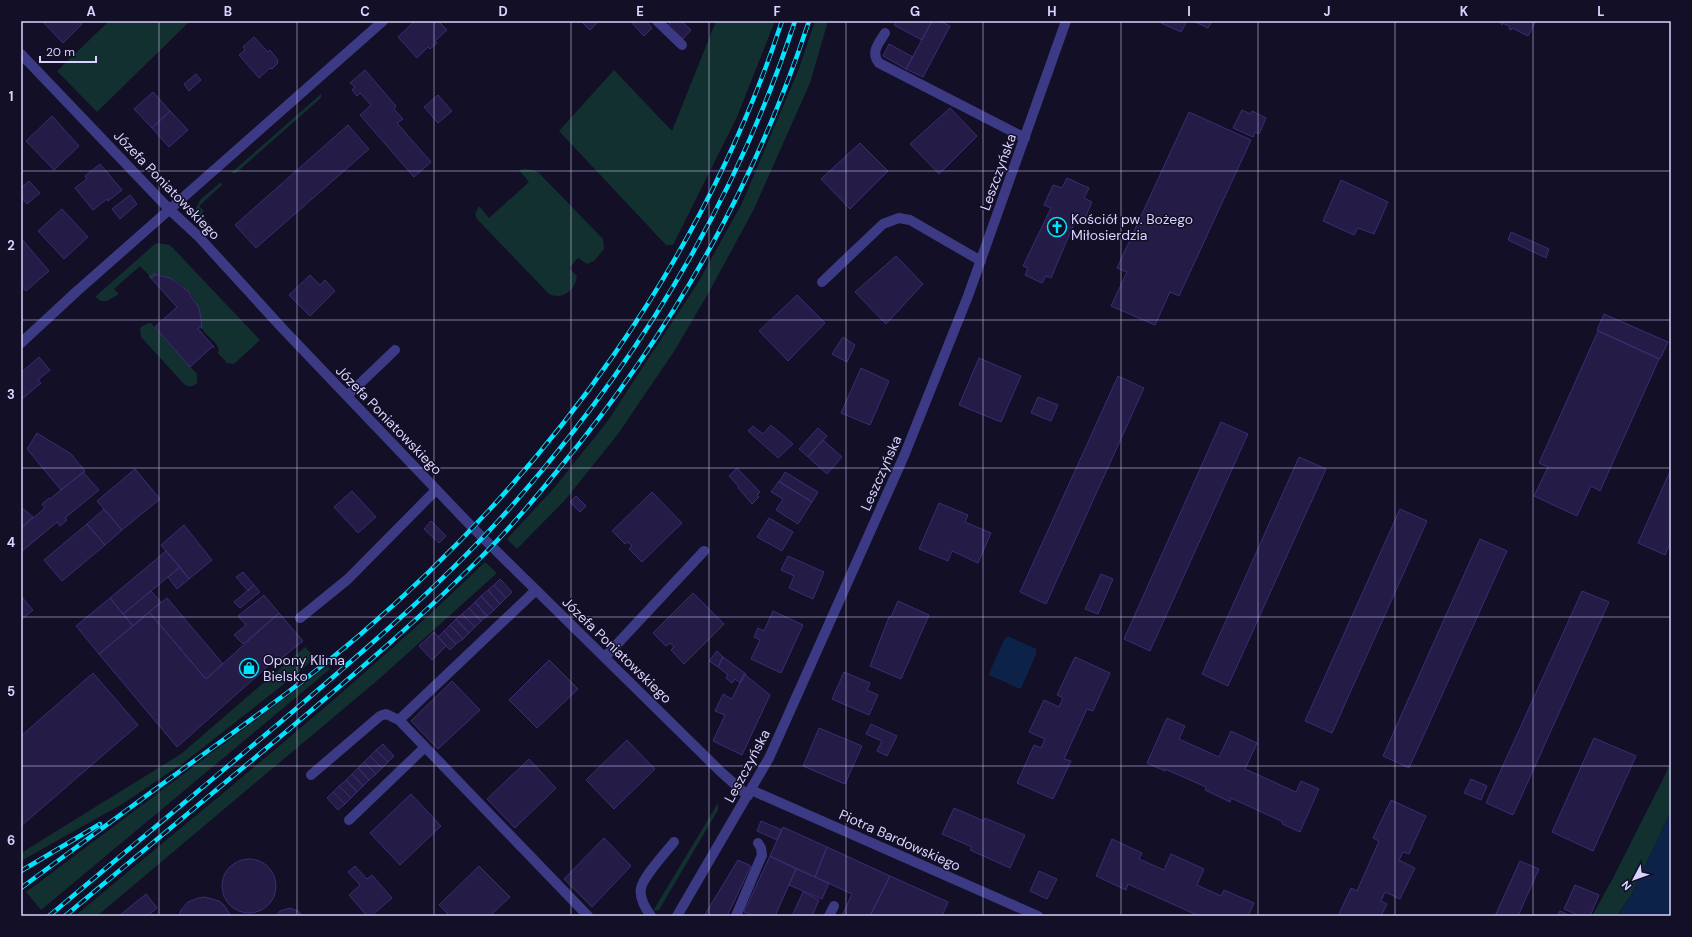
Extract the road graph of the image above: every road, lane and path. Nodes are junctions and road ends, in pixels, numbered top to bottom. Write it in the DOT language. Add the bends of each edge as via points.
graph roads {
  1 [pos="383,21"];
  2 [pos="657,21"];
  3 [pos="1066,21"];
  4 [pos="885,33"];
  5 [pos="682,45"];
  6 [pos="21,54"];
  7 [pos="1025,138"];
  8 [pos="170,210"];
  9 [pos="981,261"];
  10 [pos="822,282"];
  11 [pos="21,343"];
  12 [pos="395,350"];
  13 [pos="346,396"];
  14 [pos="436,490"];
  15 [pos="704,552"];
  16 [pos="536,590"];
  17 [pos="300,618"];
  18 [pos="605,657"];
  19 [pos="399,720"];
  20 [pos="425,747"];
  21 [pos="311,775"];
  22 [pos="749,793"];
  23 [pos="349,820"];
  24 [pos="674,842"];
  25 [pos="758,844"];
  26 [pos="834,906"];
  27 [pos="588,916"];
  28 [pos="651,916"];
  29 [pos="677,916"];
  30 [pos="736,916"];
  31 [pos="829,916"];
  32 [pos="1038,916"];
  1 -- 8 [label="street"];
  2 -- 5 [label="street"];
  3 -- 7 [label="street, Leszczyńska"];
  4 -- 7 [label="street" via="875,50 879,63"];
  6 -- 8 [label="street, Józefa Poniatowskiego"];
  7 -- 9 [label="street, Leszczyńska"];
  8 -- 11 [label="street"];
  8 -- 13 [label="street, Józefa Poniatowskiego" via="198,236"];
  9 -- 10 [label="street" via="910,220 899,218 883,224"];
  9 -- 22 [label="street, Leszczyńska" via="904,456 769,758"];
  12 -- 13 [label="street"];
  13 -- 14 [label="street, Józefa Poniatowskiego"];
  14 -- 16 [label="street, Józefa Poniatowskiego"];
  14 -- 17 [label="street" via="348,579"];
  15 -- 18 [label="street"];
  16 -- 18 [label="street, Józefa Poniatowskiego"];
  16 -- 19 [label="street"];
  18 -- 22 [label="street, Józefa Poniatowskiego" via="726,776"];
  19 -- 20 [label="street"];
  19 -- 21 [label="street" via="386,714 380,716"];
  20 -- 23 [label="street"];
  20 -- 27 [label="street"];
  22 -- 29 [label="street, Leszczyńska"];
  22 -- 32 [label="street, Piotra Bardowskiego"];
  24 -- 28 [label="street" via="641,888 644,907"];
  25 -- 30 [label="street" via="762,855"];
  26 -- 31 [label="street"];
}
